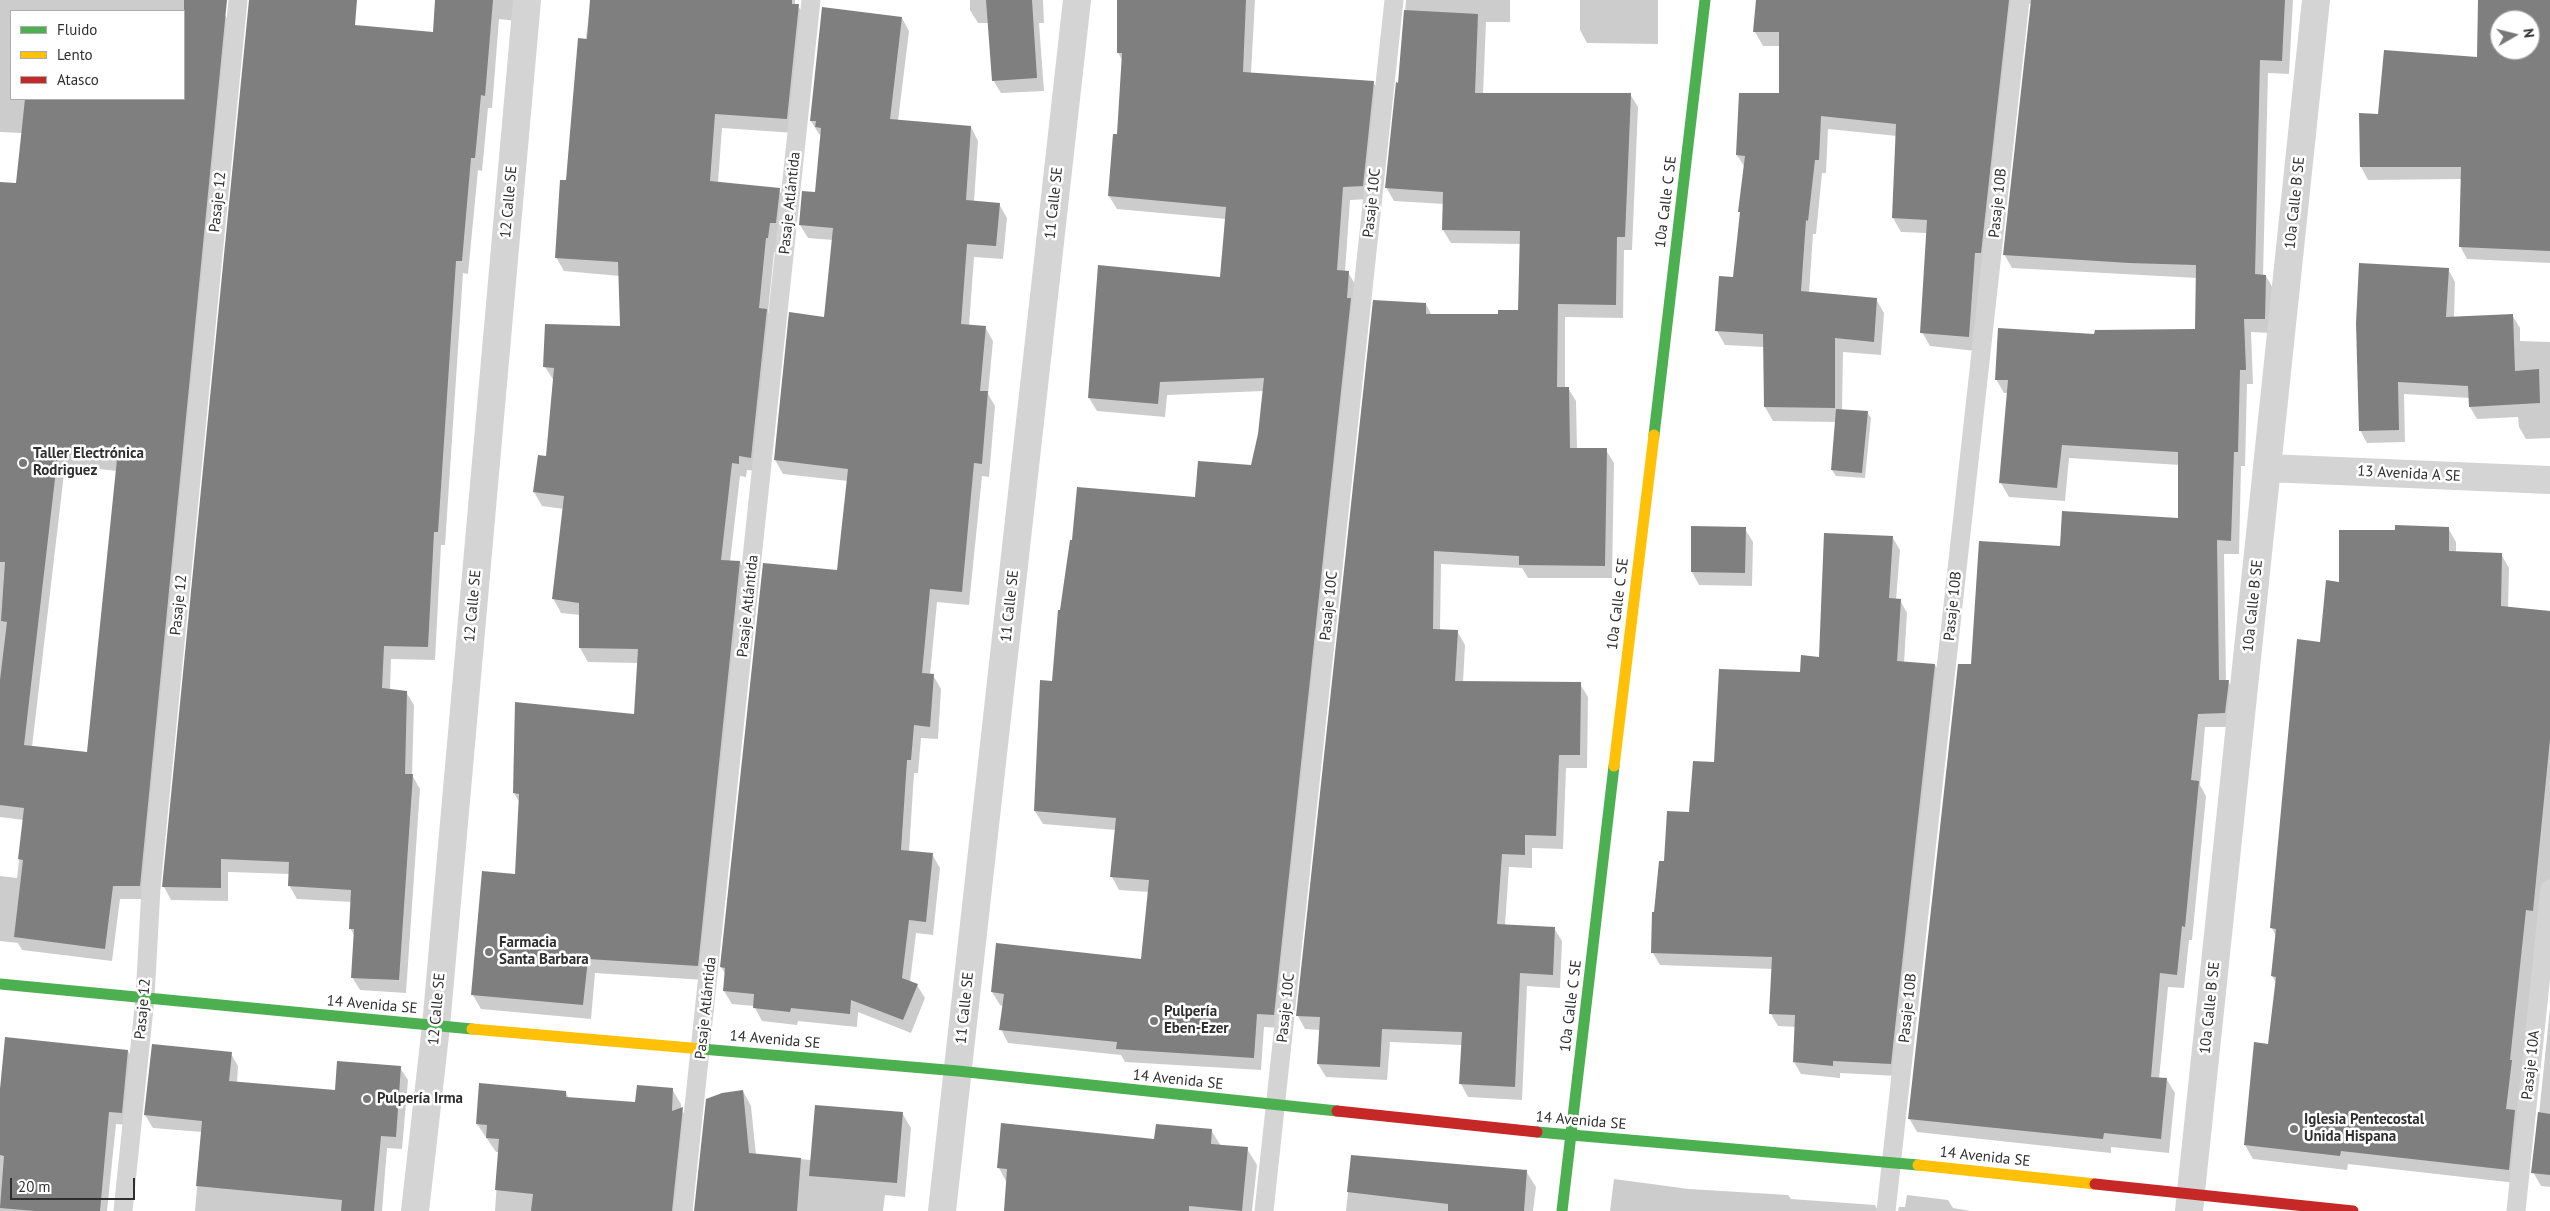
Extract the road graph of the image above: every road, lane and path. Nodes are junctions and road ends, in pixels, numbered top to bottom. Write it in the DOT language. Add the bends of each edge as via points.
graph roads {
  1 [pos="238,0"];
  2 [pos="527,0"];
  3 [pos="811,0"];
  4 [pos="1077,0"];
  5 [pos="1394,0"];
  6 [pos="1705,0"];
  7 [pos="2020,0"];
  8 [pos="2316,0"];
  9 [pos="2268,468"];
  10 [pos="2550,480"];
  11 [pos="2550,889"];
  12 [pos="0,984"];
  13 [pos="145,998"];
  14 [pos="436,1026"];
  15 [pos="702,1048"];
  16 [pos="958,1071"];
  17 [pos="1275,1106"];
  18 [pos="1570,1135"];
  19 [pos="1891,1162"];
  20 [pos="2190,1202"];
  21 [pos="123,1211"];
  22 [pos="415,1211"];
  23 [pos="683,1211"];
  24 [pos="942,1211"];
  25 [pos="1264,1211"];
  26 [pos="1562,1211"];
  27 [pos="1886,1211"];
  28 [pos="2353,1211"];
  29 [pos="2516,1211"];
  1 -- 13 [label="lane, Pasaje 12" via="151,888"];
  2 -- 14 [label="street, 12 Calle SE"];
  3 -- 15 [label="lane, Pasaje Atlántida"];
  4 -- 16 [label="street, 11 Calle SE"];
  5 -- 17 [label="lane, Pasaje 10C"];
  6 -- 18 [label="street, 10a Calle C SE"];
  7 -- 19 [label="lane, Pasaje 10B"];
  8 -- 9 [label="street, 10a Calle B SE"];
  9 -- 10 [label="street, 13 Avenida A SE"];
  9 -- 20 [label="street, 10a Calle B SE"];
  11 -- 29 [label="lane, Pasaje 10A"];
  12 -- 13 [label="street, 14 Avenida SE"];
  13 -- 14 [label="street, 14 Avenida SE"];
  13 -- 21 [label="lane, Pasaje 12"];
  14 -- 15 [label="street, 14 Avenida SE"];
  14 -- 22 [label="street, 12 Calle SE"];
  15 -- 16 [label="street, 14 Avenida SE"];
  15 -- 23 [label="lane, Pasaje Atlántida"];
  16 -- 17 [label="street, 14 Avenida SE"];
  16 -- 24 [label="street, 11 Calle SE"];
  17 -- 18 [label="street, 14 Avenida SE"];
  17 -- 25 [label="lane, Pasaje 10C"];
  18 -- 19 [label="street, 14 Avenida SE"];
  18 -- 26 [label="street, 10a Calle C SE"];
  19 -- 20 [label="street, 14 Avenida SE"];
  19 -- 27 [label="lane, Pasaje 10B"];
  20 -- 28 [label="street, 14 Avenida SE"];
}
